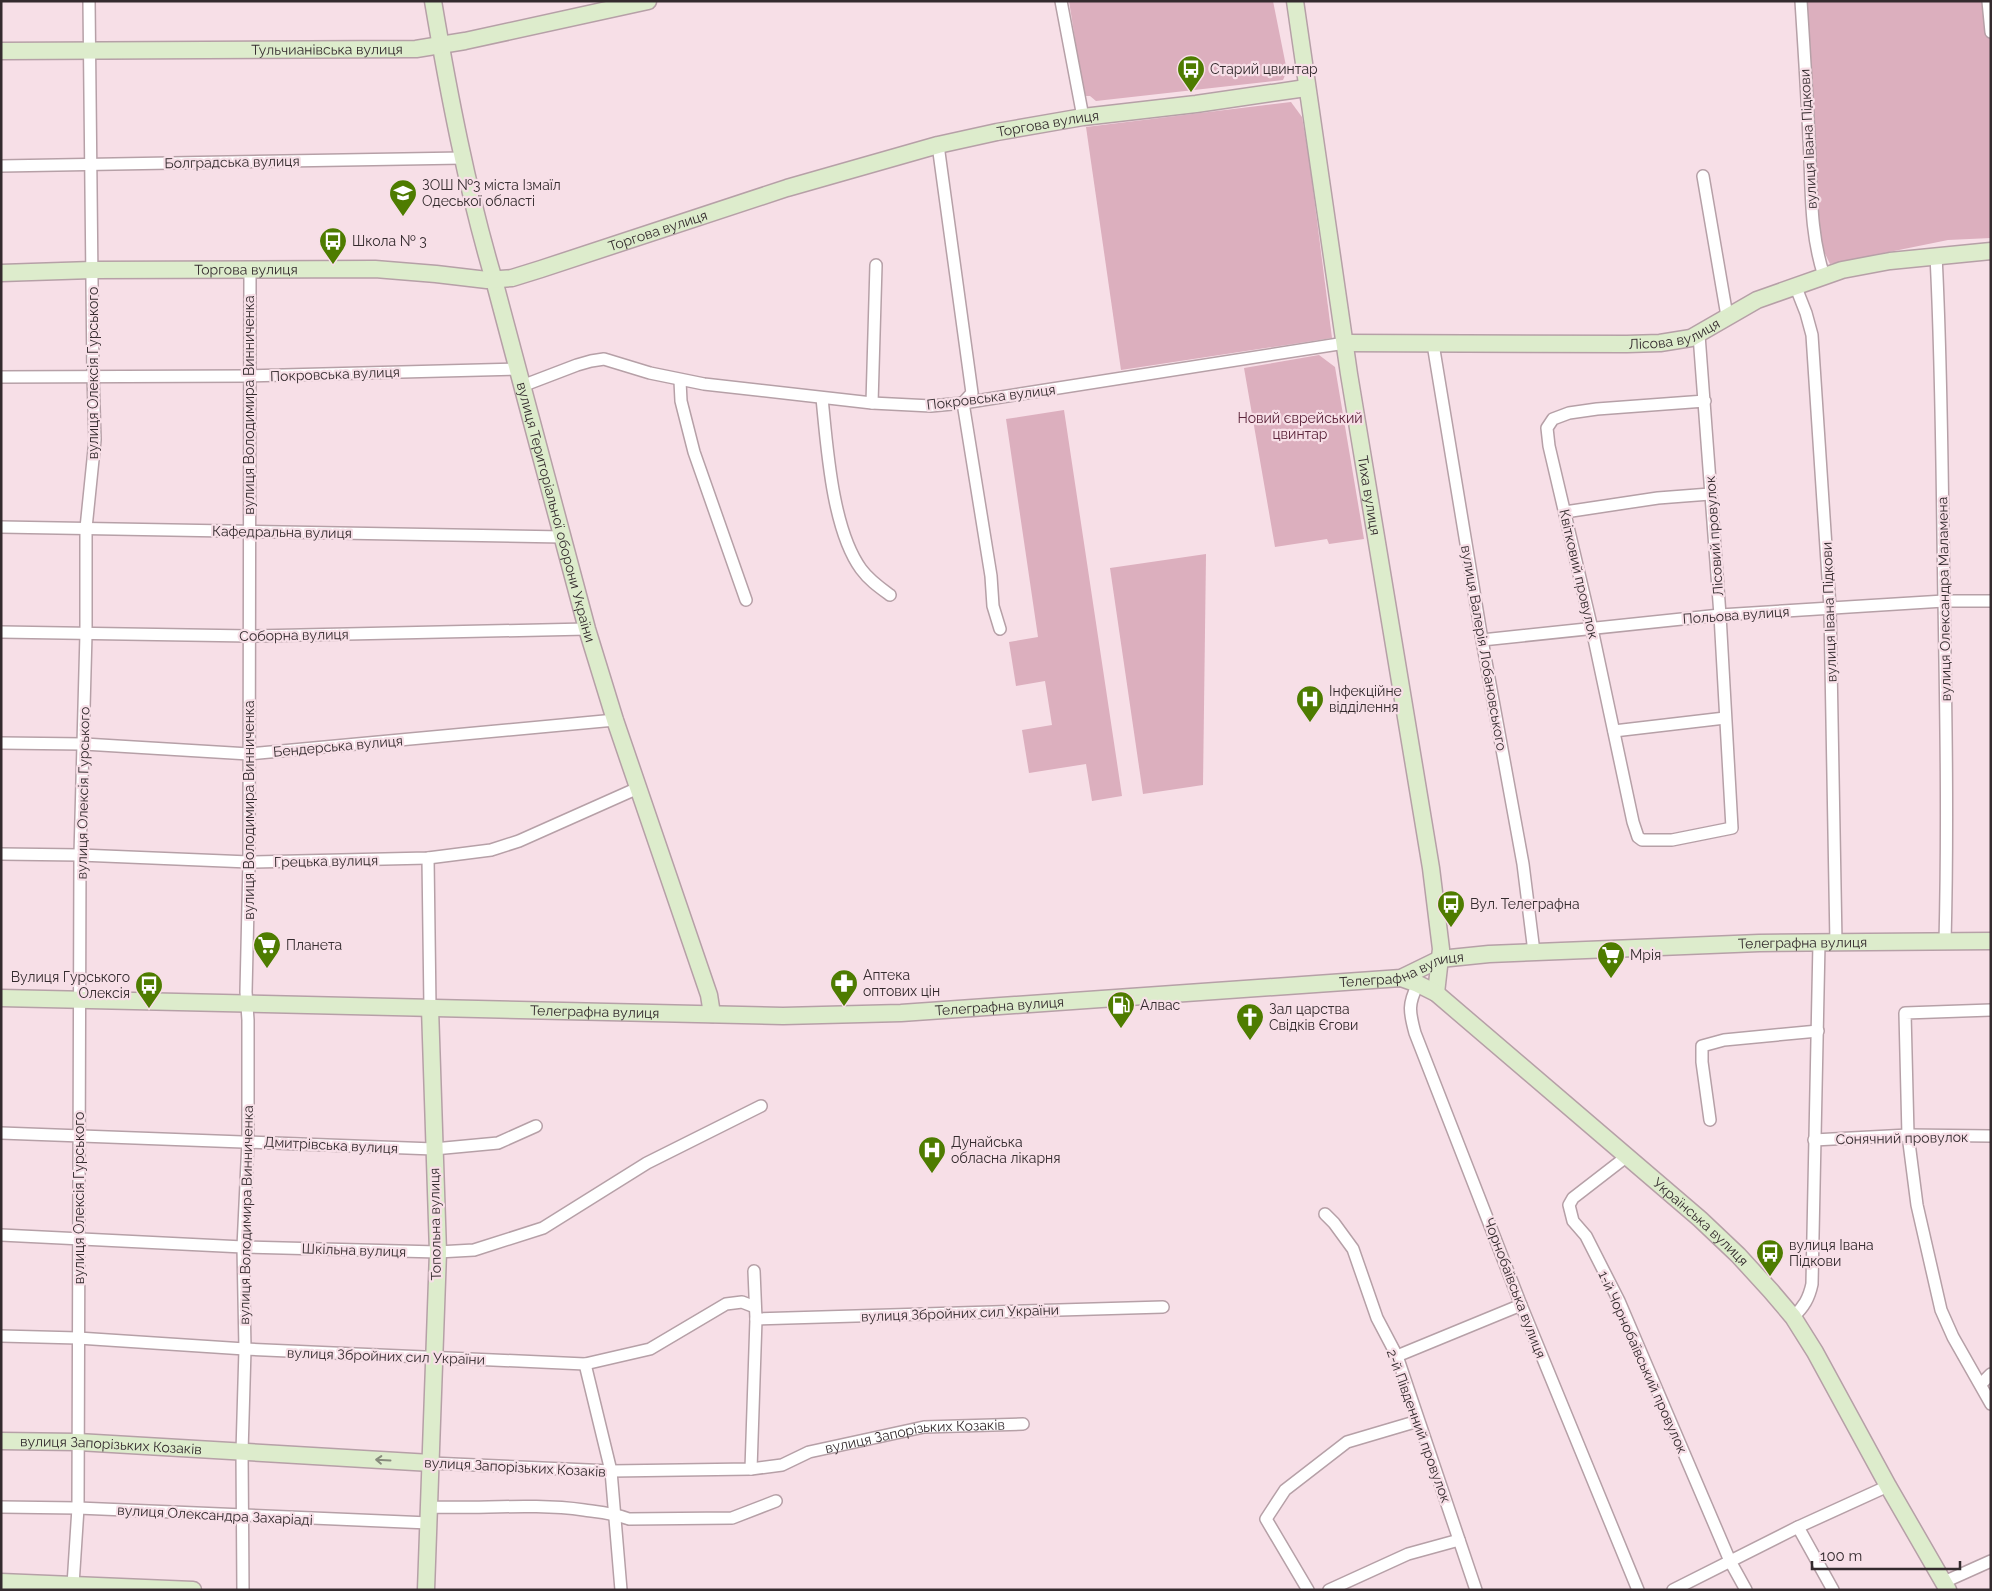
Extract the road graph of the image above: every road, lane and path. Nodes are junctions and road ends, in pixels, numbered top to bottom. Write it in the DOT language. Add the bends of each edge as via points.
graph roads {
  1 [pos="89,1"];
  2 [pos="433,1"];
  3 [pos="1061,1"];
  4 [pos="1295,1"];
  5 [pos="1801,1"];
  6 [pos="1988,1"];
  7 [pos="640,2"];
  8 [pos="1991,32"];
  9 [pos="441,46"];
  10 [pos="90,49"];
  11 [pos="1,51"];
  12 [pos="1306,88"];
  13 [pos="1084,117"];
  14 [pos="938,146"];
  15 [pos="463,158"];
  16 [pos="92,165"];
  17 [pos="1,166"];
  18 [pos="1703,176"];
  19 [pos="1991,251"];
  20 [pos="1936,256"];
  21 [pos="876,264"];
  22 [pos="92,270"];
  23 [pos="250,270"];
  24 [pos="1,273"];
  25 [pos="1824,276"];
  26 [pos="494,280"];
  27 [pos="1795,285"];
  28 [pos="1727,316"];
  29 [pos="1699,335"];
  30 [pos="1345,343"];
  31 [pos="1433,344"];
  32 [pos="518,369"];
  33 [pos="93,376"];
  34 [pos="249,376"];
  35 [pos="1,377"];
  36 [pos="680,381"];
  37 [pos="522,386"];
  38 [pos="822,398"];
  39 [pos="1705,401"];
  40 [pos="872,403"];
  41 [pos="963,403"];
  42 [pos="1710,494"];
  43 [pos="1565,512"];
  44 [pos="1,527"];
  45 [pos="86,528"];
  46 [pos="248,532"];
  47 [pos="563,537"];
  48 [pos="890,595"];
  49 [pos="746,600"];
  50 [pos="1944,601"];
  51 [pos="1991,601"];
  52 [pos="1830,608"];
  53 [pos="1720,615"];
  54 [pos="587,629"];
  55 [pos="1000,629"];
  56 [pos="1592,629"];
  57 [pos="1,632"];
  58 [pos="86,634"];
  59 [pos="250,636"];
  60 [pos="1482,640"];
  61 [pos="1725,718"];
  62 [pos="615,720"];
  63 [pos="1614,730"];
  64 [pos="1,743"];
  65 [pos="84,744"];
  66 [pos="249,754"];
  67 [pos="638,788"];
  68 [pos="1732,828"];
  69 [pos="1,854"];
  70 [pos="80,855"];
  71 [pos="428,858"];
  72 [pos="249,862"];
  73 [pos="1991,941"];
  74 [pos="1946,942"];
  75 [pos="1819,943"];
  76 [pos="1836,943"];
  77 [pos="1534,952"];
  78 [pos="1440,959"];
  79 [pos="1401,978"];
  80 [pos="1418,984"];
  81 [pos="1436,993"];
  82 [pos="1,998"];
  83 [pos="81,1000"];
  84 [pos="247,1004"];
  85 [pos="430,1008"];
  86 [pos="1991,1010"];
  87 [pos="712,1014"];
  88 [pos="1818,1031"];
  89 [pos="761,1106"];
  90 [pos="1710,1120"];
  91 [pos="536,1126"];
  92 [pos="1,1133"];
  93 [pos="1908,1135"];
  94 [pos="80,1136"];
  95 [pos="1991,1136"];
  96 [pos="1814,1140"];
  97 [pos="248,1141"];
  98 [pos="434,1149"];
  99 [pos="1626,1156"];
  100 [pos="1325,1214"];
  101 [pos="1,1235"];
  102 [pos="80,1239"];
  103 [pos="243,1247"];
  104 [pos="438,1252"];
  105 [pos="754,1270"];
  106 [pos="1521,1305"];
  107 [pos="755,1307"];
  108 [pos="1163,1307"];
  109 [pos="1793,1318"];
  110 [pos="756,1320"];
  111 [pos="1,1336"];
  112 [pos="78,1338"];
  113 [pos="245,1350"];
  114 [pos="1397,1356"];
  115 [pos="434,1358"];
  116 [pos="586,1364"];
  117 [pos="1991,1374"];
  118 [pos="1981,1384"];
  119 [pos="1991,1404"];
  120 [pos="1418,1421"];
  121 [pos="1023,1424"];
  122 [pos="1,1441"];
  123 [pos="78,1442"];
  124 [pos="242,1452"];
  125 [pos="432,1463"];
  126 [pos="750,1469"];
  127 [pos="611,1471"];
  128 [pos="1888,1486"];
  129 [pos="776,1500"];
  130 [pos="1,1507"];
  131 [pos="430,1507"];
  132 [pos="78,1508"];
  133 [pos="615,1513"];
  134 [pos="242,1516"];
  135 [pos="429,1523"];
  136 [pos="1798,1527"];
  137 [pos="1459,1540"];
  138 [pos="1730,1561"];
  139 [pos="1991,1561"];
  140 [pos="1,1582"];
  141 [pos="73,1585"];
  142 [pos="1946,1586"];
  143 [pos="193,1590"];
  144 [pos="243,1590"];
  145 [pos="426,1590"];
  146 [pos="621,1590"];
  147 [pos="1308,1590"];
  148 [pos="1329,1590"];
  149 [pos="1476,1590"];
  150 [pos="1638,1590"];
  151 [pos="1673,1590"];
  152 [pos="1746,1590"];
  153 [pos="1833,1590"];
  1 -- 10 [label="street, вулиця Олексія Гурського"];
  2 -- 9 [label="main road, вулиця Територіальної оборони України"];
  3 -- 13 [label="street"];
  4 -- 12 [label="main road, Тиха вулиця"];
  5 -- 25 [label="street, вулиця Івана Підкови" via="1813,230"];
  6 -- 8 [label="street"];
  7 -- 9 [label="main road, Тульчианівська вулиця"];
  9 -- 10 [label="main road, Тульчианівська вулиця" via="416,49"];
  9 -- 15 [label="main road, вулиця Територіальної оборони України"];
  10 -- 11 [label="main road, Тульчианівська вулиця"];
  10 -- 16 [label="street, вулиця Олексія Гурського"];
  12 -- 13 [label="main road, Торгова вулиця"];
  12 -- 30 [label="main road, Тиха вулиця"];
  13 -- 14 [label="main road, Торгова вулиця"];
  14 -- 26 [label="main road, Торгова вулиця" via="779,191 528,273"];
  14 -- 41 [label="street" via="972,394"];
  15 -- 16 [label="street, Болградська вулиця"];
  15 -- 26 [label="main road, вулиця Територіальної оборони України"];
  16 -- 17 [label="street, Болградська вулиця"];
  16 -- 22 [label="street, вулиця Олексія Гурського"];
  18 -- 28 [label="street"];
  19 -- 20 [label="main road, Лісова вулиця"];
  20 -- 25 [label="main road, Лісова вулиця" via="1863,266"];
  20 -- 50 [label="street, вулиця Олександра Маламена"];
  21 -- 40 [label="street"];
  22 -- 23 [label="main road, Торгова вулиця"];
  22 -- 24 [label="main road, Торгова вулиця"];
  22 -- 33 [label="street, вулиця Олексія Гурського"];
  23 -- 26 [label="main road, Торгова вулиця" via="375,269"];
  23 -- 34 [label="street, вулиця Володимира Винниченка"];
  25 -- 27 [label="main road, Лісова вулиця"];
  26 -- 32 [label="main road, вулиця Територіальної оборони України"];
  27 -- 28 [label="main road, Лісова вулиця"];
  27 -- 52 [label="street, вулиця Івана Підкови" via="1812,343"];
  28 -- 29 [label="main road, Лісова вулиця"];
  29 -- 31 [label="main road, Лісова вулиця" via="1647,344"];
  29 -- 39 [label="street, Лісовий провулок"];
  30 -- 31 [label="main road, Лісова вулиця"];
  30 -- 41 [label="street, Покровська вулиця"];
  30 -- 78 [label="main road, Тиха вулиця" via="1431,868 1441,942"];
  31 -- 60 [label="street, вулиця Валерія Лобановського"];
  32 -- 34 [label="street, Покровська вулиця"];
  32 -- 37 [label="main road, вулиця Територіальної оборони України"];
  33 -- 34 [label="street, Покровська вулиця"];
  33 -- 35 [label="street, Покровська вулиця"];
  33 -- 45 [label="street, вулиця Олексія Гурського" via="95,440"];
  34 -- 46 [label="street, вулиця Володимира Винниченка"];
  36 -- 37 [label="street, Покровська вулиця" via="598,359"];
  36 -- 38 [label="street, Покровська вулиця"];
  36 -- 49 [label="street" via="681,401 694,452"];
  37 -- 47 [label="main road, вулиця Територіальної оборони України"];
  38 -- 40 [label="street, Покровська вулиця"];
  38 -- 48 [label="street" via="833,491 850,548 865,574"];
  39 -- 42 [label="street, Лісовий провулок"];
  39 -- 43 [label="street, Квітковий провулок" via="1580,411 1553,419 1548,424 1546,435"];
  40 -- 41 [label="street, Покровська вулиця" via="931,406"];
  41 -- 55 [label="street" via="993,606"];
  42 -- 43 [label="street"];
  42 -- 53 [label="street, Лісовий провулок"];
  43 -- 56 [label="street, Квітковий провулок"];
  44 -- 45 [label="street, Кафедральна вулиця"];
  45 -- 46 [label="street, Кафедральна вулиця"];
  45 -- 58 [label="street, вулиця Олексія Гурського"];
  46 -- 47 [label="street, Кафедральна вулиця"];
  46 -- 59 [label="street, вулиця Володимира Винниченка"];
  47 -- 54 [label="main road, вулиця Територіальної оборони України"];
  50 -- 51 [label="street, Польова вулиця"];
  50 -- 52 [label="street, Польова вулиця"];
  50 -- 74 [label="street, вулиця Олександра Маламена"];
  52 -- 53 [label="street, Польова вулиця"];
  52 -- 76 [label="street, вулиця Івана Підкови"];
  53 -- 56 [label="street, Польова вулиця"];
  53 -- 61 [label="street, Лісовий провулок"];
  54 -- 59 [label="street, Соборна вулиця"];
  54 -- 62 [label="main road, вулиця Територіальної оборони України"];
  56 -- 60 [label="street, Польова вулиця"];
  56 -- 63 [label="street, Квітковий провулок"];
  57 -- 58 [label="street, Соборна вулиця"];
  58 -- 59 [label="street, Соборна вулиця"];
  58 -- 65 [label="street, вулиця Олексія Гурського"];
  59 -- 66 [label="street, вулиця Володимира Винниченка"];
  60 -- 77 [label="street, вулиця Валерія Лобановського" via="1524,864"];
  61 -- 63 [label="street"];
  61 -- 68 [label="street, Лісовий провулок"];
  62 -- 66 [label="street, Бендерська вулиця"];
  62 -- 67 [label="main road, вулиця Територіальної оборони України"];
  63 -- 68 [label="street, Квітковий провулок" via="1638,837 1642,840 1672,840"];
  64 -- 65 [label="street, Бендерська вулиця"];
  65 -- 66 [label="street, Бендерська вулиця"];
  65 -- 70 [label="street, вулиця Олексія Гурського"];
  66 -- 72 [label="street, вулиця Володимира Винниченка"];
  67 -- 71 [label="street, Грецька вулиця" via="536,834 491,850"];
  67 -- 87 [label="main road, вулиця Територіальної оборони України" via="704,981"];
  69 -- 70 [label="street, Грецька вулиця"];
  70 -- 72 [label="street, Грецька вулиця"];
  70 -- 83 [label="street, вулиця Олексія Гурського"];
  71 -- 72 [label="street, Грецька вулиця"];
  71 -- 85 [label="street, Топольна вулиця"];
  72 -- 84 [label="street, вулиця Володимира Винниченка"];
  73 -- 74 [label="main road, Телеграфна вулиця"];
  74 -- 76 [label="main road, Телеграфна вулиця"];
  75 -- 76 [label="main road, Телеграфна вулиця"];
  75 -- 77 [label="main road, Телеграфна вулиця"];
  75 -- 88 [label="street"];
  77 -- 78 [label="main road, Телеграфна вулиця"];
  78 -- 79 [label="main road, Телеграфна вулиця"];
  78 -- 81 [label="main road, Тиха вулиця"];
  79 -- 80 [label="main road, Українська вулиця"];
  79 -- 87 [label="main road, Телеграфна вулиця" via="901,1013"];
  80 -- 81 [label="main road, Українська вулиця"];
  80 -- 106 [label="street, Чорнобаївська вулиця" via="1410,1003 1415,1033"];
  81 -- 99 [label="main road, Українська вулиця"];
  82 -- 83 [label="main road, Телеграфна вулиця"];
  83 -- 84 [label="main road, Телеграфна вулиця"];
  83 -- 94 [label="street, вулиця Олексія Гурського"];
  84 -- 85 [label="main road, Телеграфна вулиця"];
  84 -- 97 [label="street, вулиця Володимира Винниченка"];
  85 -- 87 [label="main road, Телеграфна вулиця"];
  85 -- 98 [label="main road, Топольна вулиця"];
  86 -- 93 [label="street" via="1905,1013"];
  88 -- 90 [label="street" via="1724,1040 1702,1046"];
  88 -- 96 [label="street"];
  89 -- 104 [label="street, Шкільна вулиця" via="647,1163 542,1228 474,1250"];
  91 -- 98 [label="street, Дмитрівська вулиця" via="498,1143"];
  92 -- 94 [label="street, Дмитрівська вулиця"];
  93 -- 95 [label="street, Сонячний провулок"];
  93 -- 96 [label="street, Сонячний провулок"];
  93 -- 118 [label="street" via="1917,1205 1941,1310 1953,1338"];
  94 -- 97 [label="street, Дмитрівська вулиця"];
  94 -- 102 [label="street, вулиця Олексія Гурського"];
  96 -- 109 [label="street" via="1812,1284 1809,1298"];
  97 -- 98 [label="street, Дмитрівська вулиця"];
  97 -- 103 [label="street, вулиця Володимира Винниченка"];
  98 -- 104 [label="main road, Топольна вулиця"];
  99 -- 109 [label="main road, Українська вулиця" via="1738,1255"];
  99 -- 138 [label="street, 1-й Чорнобаївський провулок" via="1573,1198 1569,1205 1570,1214 1586,1236 1619,1302"];
  100 -- 114 [label="street, 2-й Південний провулок" via="1352,1249 1377,1318"];
  101 -- 102 [label="street, Шкільна вулиця"];
  102 -- 103 [label="street, Шкільна вулиця"];
  102 -- 112 [label="street, вулиця Олексія Гурського"];
  103 -- 104 [label="street, Шкільна вулиця"];
  103 -- 113 [label="street, вулиця Володимира Винниченка"];
  104 -- 115 [label="main road, Топольна вулиця"];
  105 -- 107 [label="street"];
  106 -- 114 [label="street"];
  106 -- 150 [label="street, Чорнобаївська вулиця"];
  107 -- 110 [label="street"];
  107 -- 116 [label="street, вулиця Збройних сил України" via="742,1302 726,1304 650,1349"];
  108 -- 110 [label="street, вулиця Збройних сил України"];
  109 -- 128 [label="main road, Українська вулиця"];
  110 -- 126 [label="street"];
  111 -- 112 [label="street, вулиця Збройних сил України"];
  112 -- 113 [label="street, вулиця Збройних сил України"];
  112 -- 123 [label="street, вулиця Олексія Гурського"];
  113 -- 115 [label="street, вулиця Збройних сил України"];
  113 -- 124 [label="street, вулиця Володимира Винниченка"];
  114 -- 120 [label="street, 2-й Південний провулок"];
  115 -- 116 [label="street, вулиця Збройних сил України"];
  115 -- 125 [label="main road, Топольна вулиця"];
  116 -- 127 [label="street"];
  117 -- 118 [label="street"];
  118 -- 119 [label="street"];
  120 -- 137 [label="street, 2-й Південний провулок"];
  120 -- 147 [label="street" via="1347,1442 1284,1490 1266,1519"];
  121 -- 126 [label="street, вулиця Запорізьких Козаків" via="924,1427 809,1452 782,1465"];
  122 -- 123 [label="main road, вулиця Запорізьких Козаків"];
  123 -- 124 [label="main road, вулиця Запорізьких Козаків"];
  123 -- 132 [label="street, вулиця Олексія Гурського"];
  125 -- 124 [label="main road, вулиця Запорізьких Козаків, one-way"];
  124 -- 134 [label="street, вулиця Володимира Винниченка"];
  125 -- 127 [label="street, вулиця Запорізьких Козаків"];
  125 -- 131 [label="main road, Топольна вулиця"];
  126 -- 127 [label="street, вулиця Запорізьких Козаків"];
  127 -- 133 [label="street"];
  128 -- 136 [label="street"];
  128 -- 142 [label="main road, Українська вулиця"];
  129 -- 133 [label="street" via="732,1518 629,1519"];
  130 -- 132 [label="street, вулиця Олександра Захаріаді"];
  131 -- 133 [label="street" via="553,1506"];
  131 -- 135 [label="main road, Топольна вулиця"];
  132 -- 134 [label="street, вулиця Олександра Захаріаді"];
  132 -- 141 [label="street, вулиця Олексія Гурського"];
  133 -- 146 [label="street"];
  134 -- 135 [label="street, вулиця Олександра Захаріаді"];
  134 -- 144 [label="street, вулиця Володимира Винниченка"];
  135 -- 145 [label="main road, Топольна вулиця"];
  136 -- 138 [label="street"];
  136 -- 153 [label="street"];
  137 -- 148 [label="street" via="1408,1554"];
  137 -- 149 [label="street, 2-й Південний провулок"];
  138 -- 151 [label="street"];
  138 -- 152 [label="street, 1-й Чорнобаївський провулок"];
  139 -- 142 [label="street"];
  140 -- 141 [label="main road"];
  141 -- 143 [label="main road"];
}
